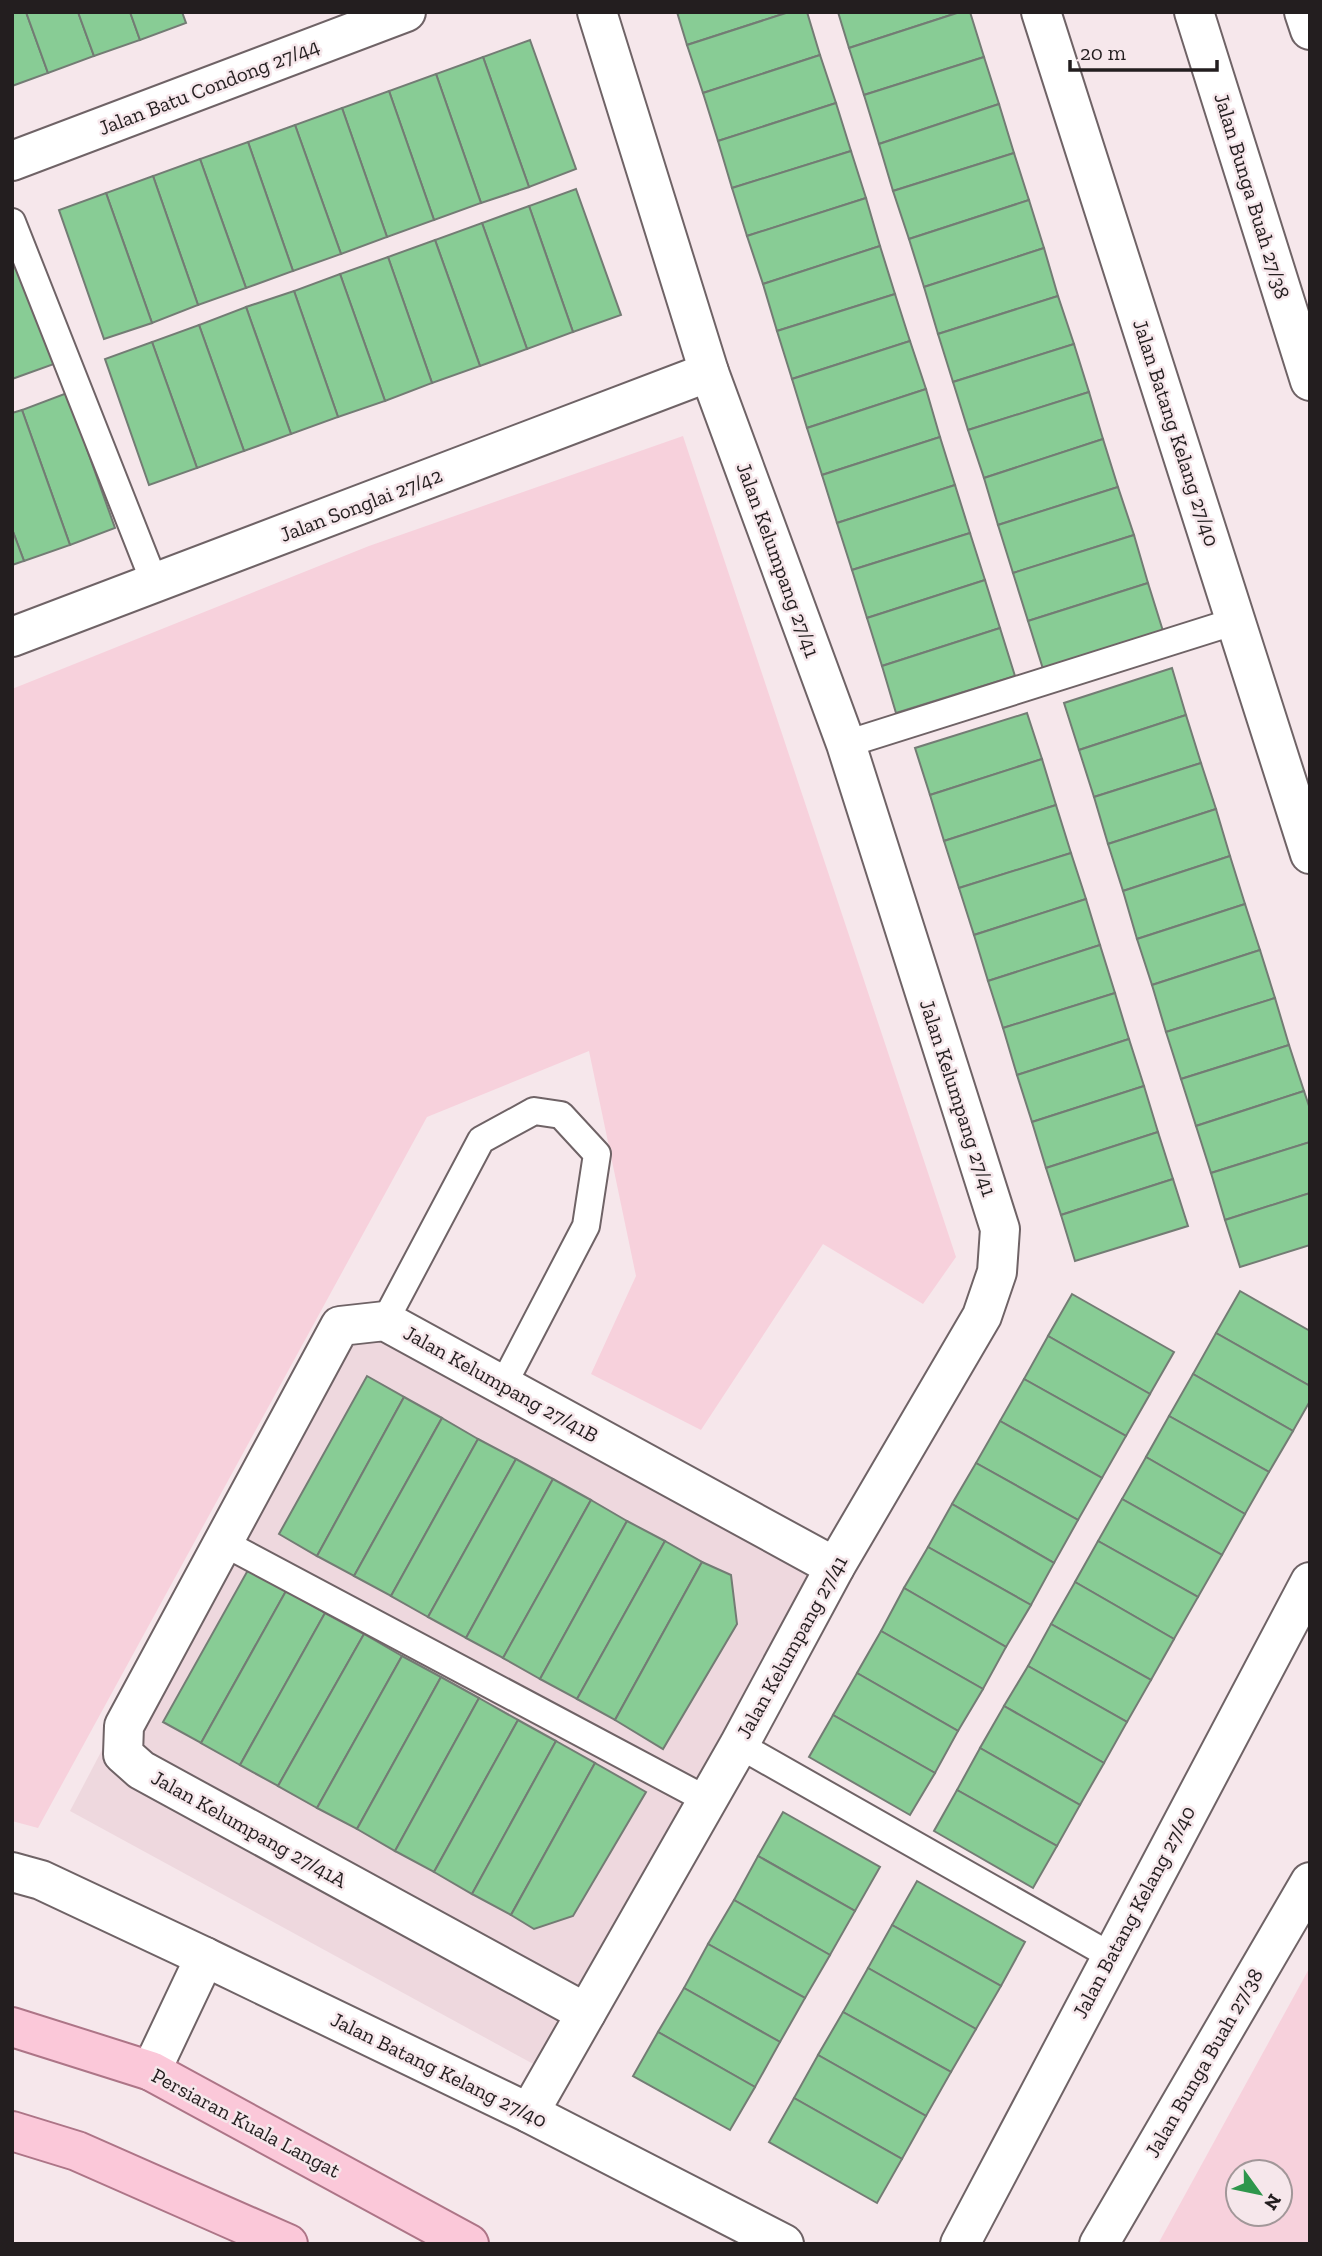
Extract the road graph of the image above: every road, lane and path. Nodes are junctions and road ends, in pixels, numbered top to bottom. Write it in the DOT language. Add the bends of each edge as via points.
graph roads {
  1 [pos="406,12"];
  2 [pos="597,12"];
  3 [pos="1041,12"];
  4 [pos="1194,12"];
  5 [pos="1304,12"];
  6 [pos="1310,30"];
  7 [pos="12,161"];
  8 [pos="12,222"];
  9 [pos="709,372"];
  10 [pos="1310,381"];
  11 [pos="156,584"];
  12 [pos="1236,621"];
  13 [pos="12,637"];
  14 [pos="845,744"];
  15 [pos="1310,854"];
  16 [pos="385,1321"];
  17 [pos="503,1385"];
  18 [pos="224,1543"];
  19 [pos="835,1567"];
  20 [pos="1310,1581"];
  21 [pos="739,1745"];
  22 [pos="707,1800"];
  23 [pos="12,1872"];
  24 [pos="1310,1882"];
  25 [pos="1111,1956"];
  26 [pos="205,1957"];
  27 [pos="586,2013"];
  28 [pos="12,2027"];
  29 [pos="151,2071"];
  30 [pos="529,2113"];
  31 [pos="12,2131"];
  32 [pos="288,2244"];
  33 [pos="469,2244"];
  34 [pos="784,2244"];
  35 [pos="960,2244"];
  36 [pos="1099,2244"];
  1 -- 7 [label="street, Jalan Batu Condong 27/44"];
  2 -- 9 [label="street, Jalan Kelumpang 27/41"];
  3 -- 12 [label="street, Jalan Batang Kelang 27/40"];
  4 -- 10 [label="street, Jalan Bunga Buah 27/38"];
  5 -- 6 [label="street"];
  8 -- 11 [label="lane"];
  9 -- 11 [label="street, Jalan Songlai 27/42"];
  9 -- 14 [label="street, Jalan Kelumpang 27/41"];
  11 -- 13 [label="street, Jalan Songlai 27/42"];
  12 -- 14 [label="lane"];
  12 -- 15 [label="street, Jalan Batang Kelang 27/40"];
  14 -- 19 [label="street, Jalan Kelumpang 27/41" via="1000,1229 997,1272 982,1316"];
  16 -- 17 [label="street, Jalan Kelumpang 27/41B"];
  16 -- 17 [label="lane" via="481,1140 534,1111 561,1115 597,1154 586,1226"];
  16 -- 18 [label="street, Jalan Kelumpang 27/41B" via="340,1326"];
  17 -- 19 [label="street, Jalan Kelumpang 27/41B"];
  18 -- 22 [label="lane"];
  18 -- 27 [label="street, Jalan Kelumpang 27/41A" via="124,1726 123,1754 142,1770"];
  19 -- 21 [label="street, Jalan Kelumpang 27/41"];
  20 -- 25 [label="street, Jalan Batang Kelang 27/40"];
  21 -- 22 [label="street, Jalan Kelumpang 27/41"];
  21 -- 25 [label="lane"];
  22 -- 27 [label="street, Jalan Kelumpang 27/41"];
  23 -- 26 [label="street, Jalan Batang Kelang 27/40" via="41,1880"];
  24 -- 36 [label="street, Jalan Bunga Buah 27/38"];
  25 -- 35 [label="street, Jalan Batang Kelang 27/40"];
  26 -- 29 [label="street"];
  26 -- 30 [label="street, Jalan Batang Kelang 27/40"];
  27 -- 30 [label="street, Jalan Kelumpang 27/41"];
  28 -- 29 [label="main road, Persiaran Kuala Langat"];
  29 -- 33 [label="main road, Persiaran Kuala Langat"];
  30 -- 34 [label="street, Jalan Batang Kelang 27/40"];
  31 -- 32 [label="main road" via="77,2151"];
}
